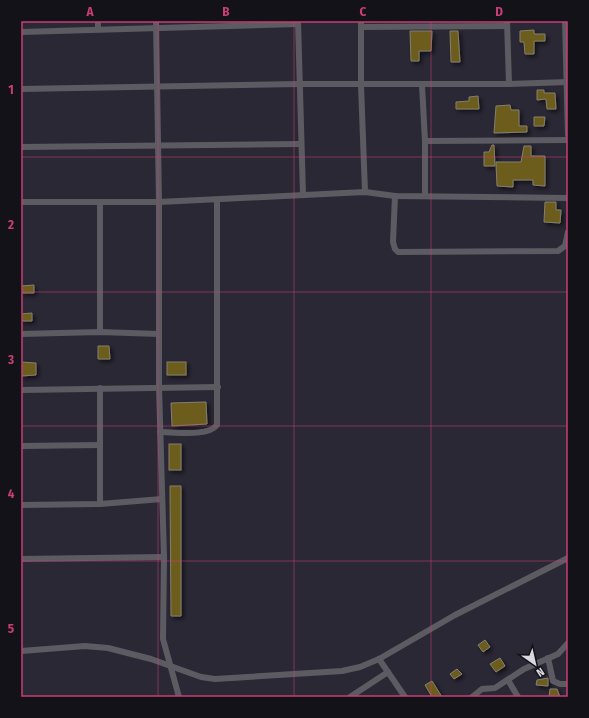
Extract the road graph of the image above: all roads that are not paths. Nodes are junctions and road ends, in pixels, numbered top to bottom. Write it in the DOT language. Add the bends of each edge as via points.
graph roads {
  1 [pos="98,21"];
  2 [pos="156,21"];
  3 [pos="565,21"];
  4 [pos="298,22"];
  5 [pos="507,23"];
  6 [pos="213,24"];
  7 [pos="361,24"];
  8 [pos="98,29"];
  9 [pos="156,29"];
  10 [pos="21,32"];
  11 [pos="567,82"];
  12 [pos="300,84"];
  13 [pos="510,84"];
  14 [pos="422,85"];
  15 [pos="361,86"];
  16 [pos="157,87"];
  17 [pos="21,89"];
  18 [pos="568,135"];
  19 [pos="568,140"];
  20 [pos="425,141"];
  21 [pos="300,144"];
  22 [pos="158,146"];
  23 [pos="21,147"];
  24 [pos="366,192"];
  25 [pos="303,195"];
  26 [pos="425,195"];
  27 [pos="395,196"];
  28 [pos="568,198"];
  29 [pos="217,200"];
  30 [pos="21,202"];
  31 [pos="159,202"];
  32 [pos="100,203"];
  33 [pos="568,232"];
  34 [pos="568,242"];
  35 [pos="100,332"];
  36 [pos="21,334"];
  37 [pos="159,334"];
  38 [pos="159,387"];
  39 [pos="218,387"];
  40 [pos="100,388"];
  41 [pos="21,390"];
  42 [pos="160,432"];
  43 [pos="100,445"];
  44 [pos="21,446"];
  45 [pos="162,499"];
  46 [pos="100,504"];
  47 [pos="21,505"];
  48 [pos="164,557"];
  49 [pos="568,558"];
  50 [pos="21,559"];
  51 [pos="568,643"];
  52 [pos="21,651"];
  53 [pos="548,658"];
  54 [pos="379,659"];
  55 [pos="169,664"];
  56 [pos="388,672"];
  57 [pos="508,680"];
  58 [pos="568,684"];
  59 [pos="179,697"];
  60 [pos="350,697"];
  61 [pos="405,697"];
  62 [pos="472,697"];
  63 [pos="518,697"];
  1 -- 8 [label="street"];
  2 -- 9 [label="street"];
  3 -- 11 [label="street"];
  4 -- 6 [label="street"];
  4 -- 12 [label="street"];
  5 -- 7 [label="street"];
  5 -- 13 [label="street"];
  6 -- 9 [label="street"];
  7 -- 15 [label="street"];
  8 -- 9 [label="street"];
  8 -- 10 [label="street"];
  9 -- 16 [label="street"];
  11 -- 13 [label="street"];
  11 -- 18 [label="street"];
  12 -- 15 [label="street"];
  12 -- 16 [label="street"];
  12 -- 21 [label="street"];
  13 -- 14 [label="street"];
  14 -- 15 [label="street"];
  14 -- 20 [label="street"];
  15 -- 24 [label="street"];
  16 -- 17 [label="street"];
  16 -- 22 [label="street"];
  19 -- 20 [label="street"];
  20 -- 26 [label="street"];
  21 -- 22 [label="street"];
  21 -- 25 [label="street"];
  22 -- 23 [label="street"];
  22 -- 31 [label="street"];
  24 -- 25 [label="street"];
  24 -- 27 [label="street"];
  25 -- 29 [label="street"];
  26 -- 27 [label="street"];
  26 -- 28 [label="street"];
  27 -- 34 [label="street" via="394,242 398,252 558,251"];
  29 -- 31 [label="street"];
  29 -- 39 [label="street"];
  30 -- 32 [label="street"];
  31 -- 32 [label="street"];
  31 -- 37 [label="street"];
  32 -- 35 [label="street"];
  33 -- 34 [label="street"];
  35 -- 36 [label="street"];
  35 -- 37 [label="street"];
  37 -- 38 [label="street"];
  38 -- 39 [label="street"];
  38 -- 40 [label="street"];
  38 -- 42 [label="street"];
  39 -- 42 [label="street" via="218,419 214,429 204,432"];
  40 -- 41 [label="street"];
  40 -- 43 [label="street"];
  42 -- 45 [label="street"];
  43 -- 44 [label="street"];
  43 -- 46 [label="street"];
  45 -- 46 [label="street"];
  45 -- 48 [label="street"];
  46 -- 47 [label="street"];
  48 -- 50 [label="street"];
  48 -- 55 [label="street" via="163,639"];
  49 -- 54 [label="street" via="455,615"];
  51 -- 53 [label="street" via="558,654"];
  52 -- 55 [label="street" via="85,646 108,648"];
  53 -- 57 [label="street"];
  53 -- 58 [label="street" via="553,681"];
  54 -- 55 [label="street" via="342,671 215,680"];
  54 -- 56 [label="street"];
  55 -- 59 [label="street"];
  56 -- 60 [label="street"];
  56 -- 61 [label="street"];
  57 -- 62 [label="street" via="496,688 482,689"];
  57 -- 63 [label="street"];
}
